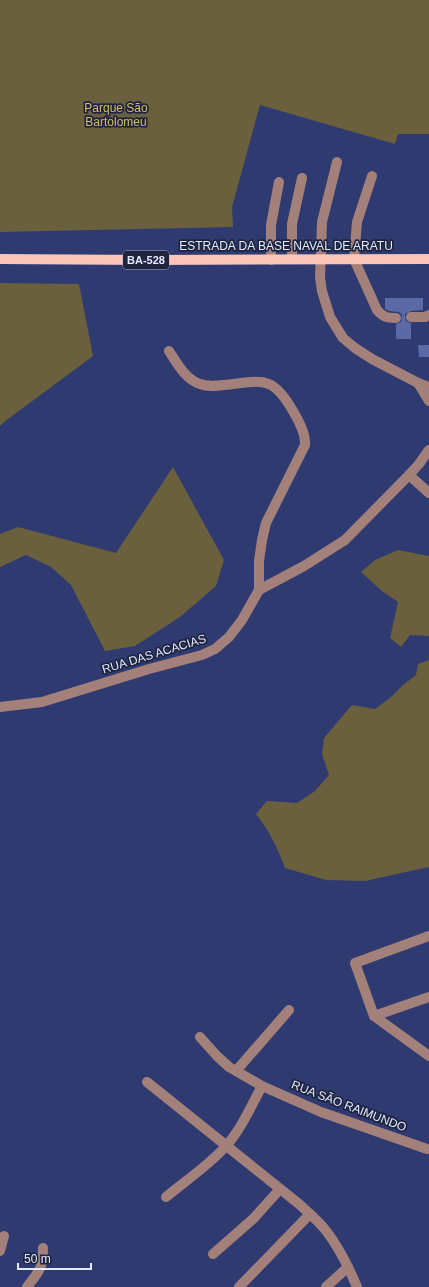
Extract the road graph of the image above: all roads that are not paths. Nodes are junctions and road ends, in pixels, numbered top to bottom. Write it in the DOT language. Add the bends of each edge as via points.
graph roads {
  1 [pos="338,162"];
  2 [pos="372,176"];
  3 [pos="302,178"];
  4 [pos="279,182"];
  5 [pos="0,259"];
  6 [pos="292,259"];
  7 [pos="321,259"];
  8 [pos="354,259"];
  9 [pos="429,259"];
  10 [pos="271,260"];
  11 [pos="429,315"];
  12 [pos="396,318"];
  13 [pos="411,318"];
  14 [pos="169,351"];
  15 [pos="418,383"];
  16 [pos="429,387"];
  17 [pos="429,401"];
  18 [pos="429,450"];
  19 [pos="409,475"];
  20 [pos="429,493"];
  21 [pos="259,590"];
  22 [pos="0,707"];
  23 [pos="429,936"];
  24 [pos="429,997"];
  25 [pos="288,1010"];
  26 [pos="374,1016"];
  27 [pos="200,1037"];
  28 [pos="429,1056"];
  29 [pos="236,1071"];
  30 [pos="147,1082"];
  31 [pos="262,1086"];
  32 [pos="226,1146"];
  33 [pos="428,1151"];
  34 [pos="280,1189"];
  35 [pos="166,1197"];
  36 [pos="310,1214"];
  37 [pos="4,1236"];
  38 [pos="43,1248"];
  39 [pos="0,1251"];
  40 [pos="213,1254"];
  41 [pos="348,1267"];
  42 [pos="27,1287"];
  43 [pos="239,1287"];
  44 [pos="326,1287"];
  45 [pos="357,1287"];
  1 -- 7 [label="street" via="322,222"];
  2 -- 8 [label="street" via="357,222"];
  3 -- 6 [label="street" via="292,224"];
  4 -- 10 [label="street" via="271,225"];
  5 -- 10 [label="main road, ESTRADA DA BASE NAVAL DE ARATU / BA-528"];
  6 -- 7 [label="main road, ESTRADA DA BASE NAVAL DE ARATU / BA-528"];
  6 -- 10 [label="main road, ESTRADA DA BASE NAVAL DE ARATU / BA-528"];
  7 -- 8 [label="main road, ESTRADA DA BASE NAVAL DE ARATU / BA-528"];
  7 -- 15 [label="street" via="320,278 325,303 343,338 372,359"];
  8 -- 9 [label="main road, ESTRADA DA BASE NAVAL DE ARATU / BA-528"];
  8 -- 12 [label="street" via="377,310 387,318"];
  11 -- 13 [label="street"];
  14 -- 21 [label="street" via="182,371 198,384 211,386 257,381 271,384 288,403 303,432 305,445 266,522 259,561"];
  15 -- 16 [label="street"];
  15 -- 17 [label="street"];
  18 -- 19 [label="street"];
  19 -- 20 [label="street"];
  19 -- 21 [label="street" via="345,540"];
  21 -- 22 [label="street, RUA DAS ACACIAS" via="229,638 216,649 42,702"];
  23 -- 26 [label="street" via="355,963"];
  24 -- 26 [label="street"];
  25 -- 29 [label="street"];
  26 -- 28 [label="street"];
  27 -- 29 [label="street, RUA SÃO RAIMUNDO" via="217,1056"];
  29 -- 31 [label="street, RUA SÃO RAIMUNDO"];
  30 -- 32 [label="street"];
  31 -- 32 [label="street" via="237,1132"];
  31 -- 33 [label="street, RUA SÃO RAIMUNDO" via="321,1112"];
  32 -- 34 [label="street"];
  32 -- 35 [label="street"];
  34 -- 36 [label="street"];
  34 -- 40 [label="street" via="254,1218"];
  36 -- 41 [label="street" via="327,1231"];
  36 -- 43 [label="street"];
  37 -- 39 [label="street"];
  38 -- 42 [label="street" via="43,1262 39,1272"];
  41 -- 44 [label="street"];
  41 -- 45 [label="street"];
}
